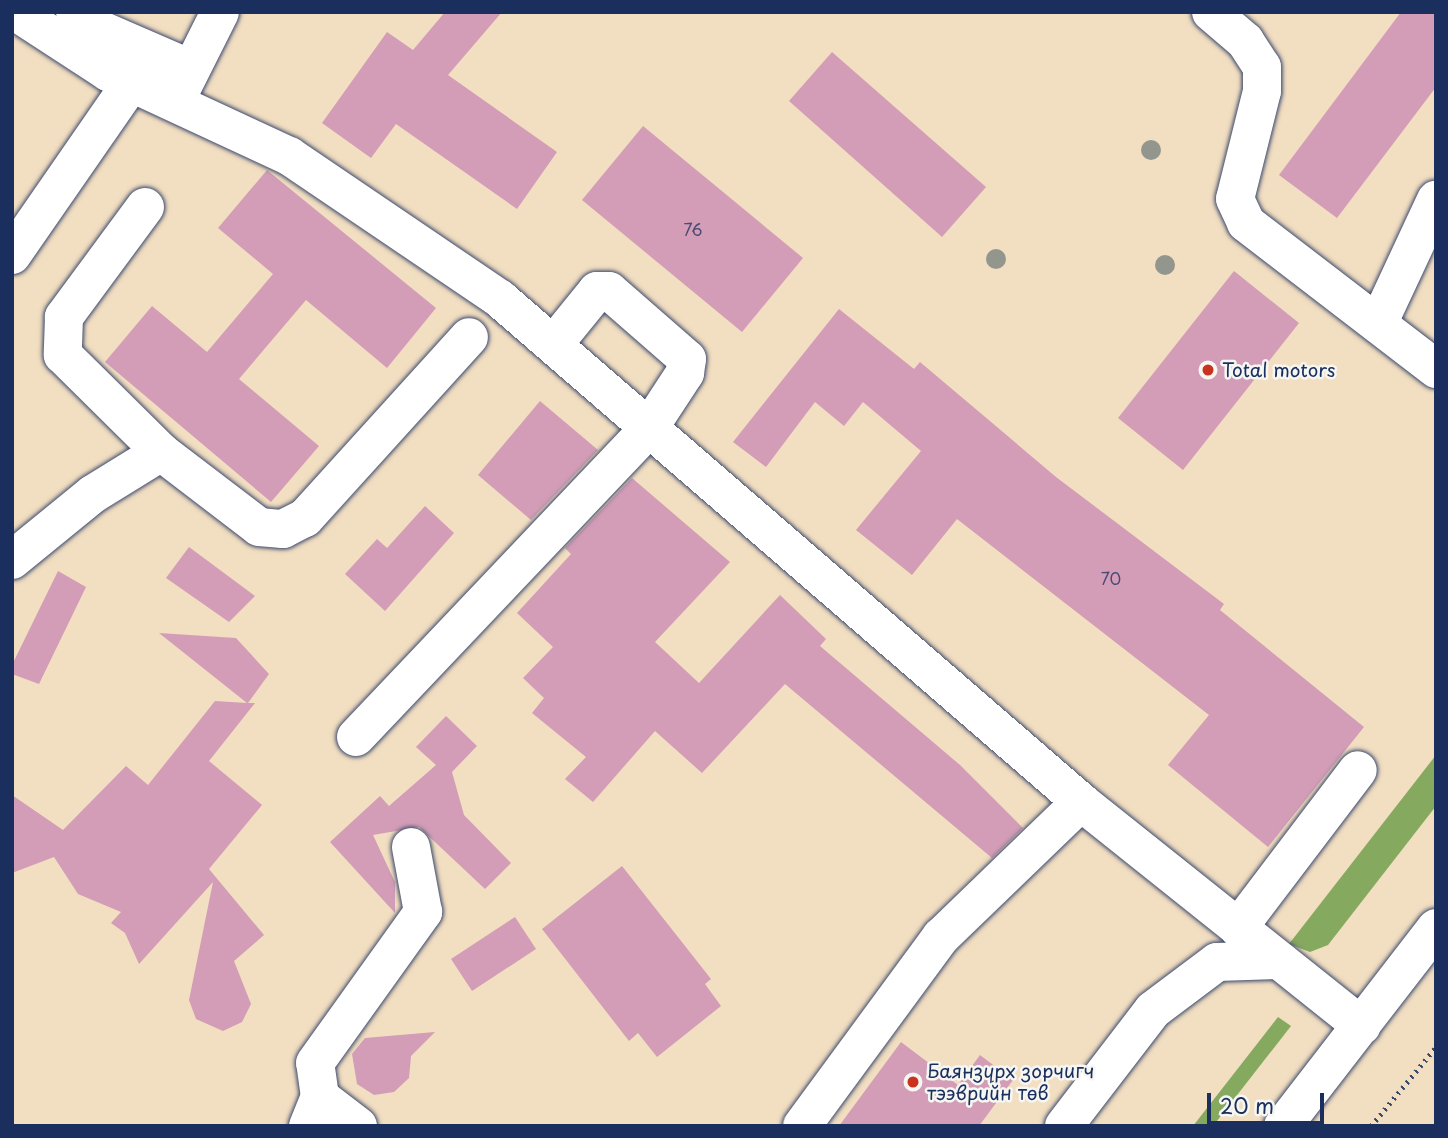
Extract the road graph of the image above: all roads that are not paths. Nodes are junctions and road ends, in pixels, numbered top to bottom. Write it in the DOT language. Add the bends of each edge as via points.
graph roads {
  1 [pos="16,12"];
  2 [pos="75,12"];
  3 [pos="220,12"];
  4 [pos="1211,12"];
  5 [pos="131,83"];
  6 [pos="183,85"];
  7 [pos="1436,200"];
  8 [pos="145,207"];
  9 [pos="12,255"];
  10 [pos="1378,322"];
  11 [pos="469,337"];
  12 [pos="554,344"];
  13 [pos="1436,369"];
  14 [pos="649,428"];
  15 [pos="161,452"];
  16 [pos="12,560"];
  17 [pos="356,737"];
  18 [pos="1358,770"];
  19 [pos="1080,802"];
  20 [pos="411,846"];
  21 [pos="1238,928"];
  22 [pos="1436,928"];
  23 [pos="1277,960"];
  24 [pos="1362,1026"];
  25 [pos="314,1111"];
  26 [pos="358,1126"];
  27 [pos="802,1126"];
  28 [pos="1064,1126"];
  29 [pos="1283,1126"];
  1 -- 5 [label="main road"];
  2 -- 6 [label="main road"];
  3 -- 6 [label="main road"];
  4 -- 10 [label="main road" via="1245,41 1262,67 1235,199 1246,223"];
  5 -- 6 [label="main road"];
  5 -- 9 [label="main road"];
  6 -- 12 [label="main road" via="499,299"];
  7 -- 10 [label="main road"];
  8 -- 15 [label="main road" via="64,317 63,355"];
  10 -- 13 [label="main road"];
  11 -- 15 [label="main road" via="305,518 283,528 259,527"];
  12 -- 14 [label="main road"];
  12 -- 14 [label="main road" via="597,291 608,291 662,334 687,359 685,373"];
  14 -- 17 [label="main road"];
  14 -- 19 [label="main road"];
  15 -- 16 [label="main road" via="93,494"];
  18 -- 21 [label="main road"];
  19 -- 21 [label="main road"];
  19 -- 27 [label="main road" via="941,937"];
  20 -- 25 [label="main road" via="423,912 315,1063"];
  21 -- 23 [label="main road"];
  22 -- 24 [label="main road"];
  23 -- 24 [label="main road"];
  23 -- 28 [label="main road" via="1217,962 1153,1010"];
  24 -- 29 [label="main road"];
  25 -- 26 [label="main road"];
}
